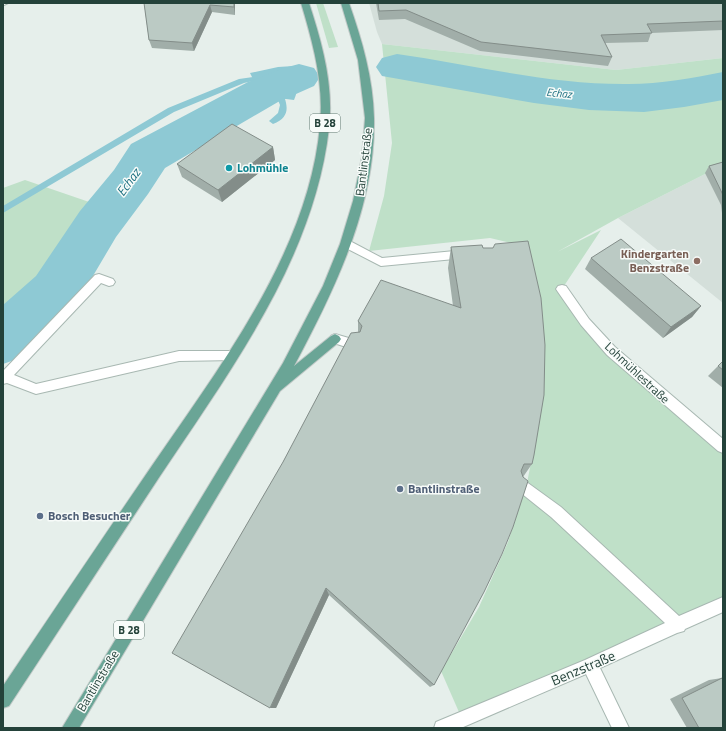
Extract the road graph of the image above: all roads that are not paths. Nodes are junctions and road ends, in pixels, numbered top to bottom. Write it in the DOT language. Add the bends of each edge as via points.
graph roads {
  1 [pos="305,3"];
  2 [pos="345,3"];
  3 [pos="346,244"];
  4 [pos="479,252"];
  5 [pos="109,282"];
  6 [pos="562,289"];
  7 [pos="334,339"];
  8 [pos="355,345"];
  9 [pos="231,356"];
  10 [pos="4,378"];
  11 [pos="272,392"];
  12 [pos="723,447"];
  13 [pos="521,484"];
  14 [pos="723,604"];
  15 [pos="679,626"];
  16 [pos="590,665"];
  17 [pos="3,700"];
  18 [pos="70,728"];
  19 [pos="442,728"];
  20 [pos="621,728"];
  1 -- 9 [label="main road, B 28" via="318,45 325,83 325,126 318,172 303,219 284,264"];
  2 -- 3 [label="main road, Bantlinstraße / B 28" via="365,71 370,121 368,156 362,187"];
  3 -- 4 [label="street" via="381,262"];
  3 -- 11 [label="main road, Bantlinstraße / B 28" via="309,325"];
  5 -- 10 [label="street" via="99,278"];
  6 -- 12 [label="street, Lohmühlestraße" via="611,351"];
  7 -- 8 [label="street"];
  7 -- 11 [label="main road"];
  9 -- 10 [label="street" via="179,356 36,389"];
  9 -- 17 [label="main road, B 28"];
  11 -- 18 [label="main road, Bantlinstraße / B 28"];
  13 -- 15 [label="street" via="568,522"];
  14 -- 15 [label="street, Benzstraße"];
  15 -- 16 [label="street, Benzstraße"];
  16 -- 19 [label="street, Benzstraße"];
  16 -- 20 [label="street"];
}
